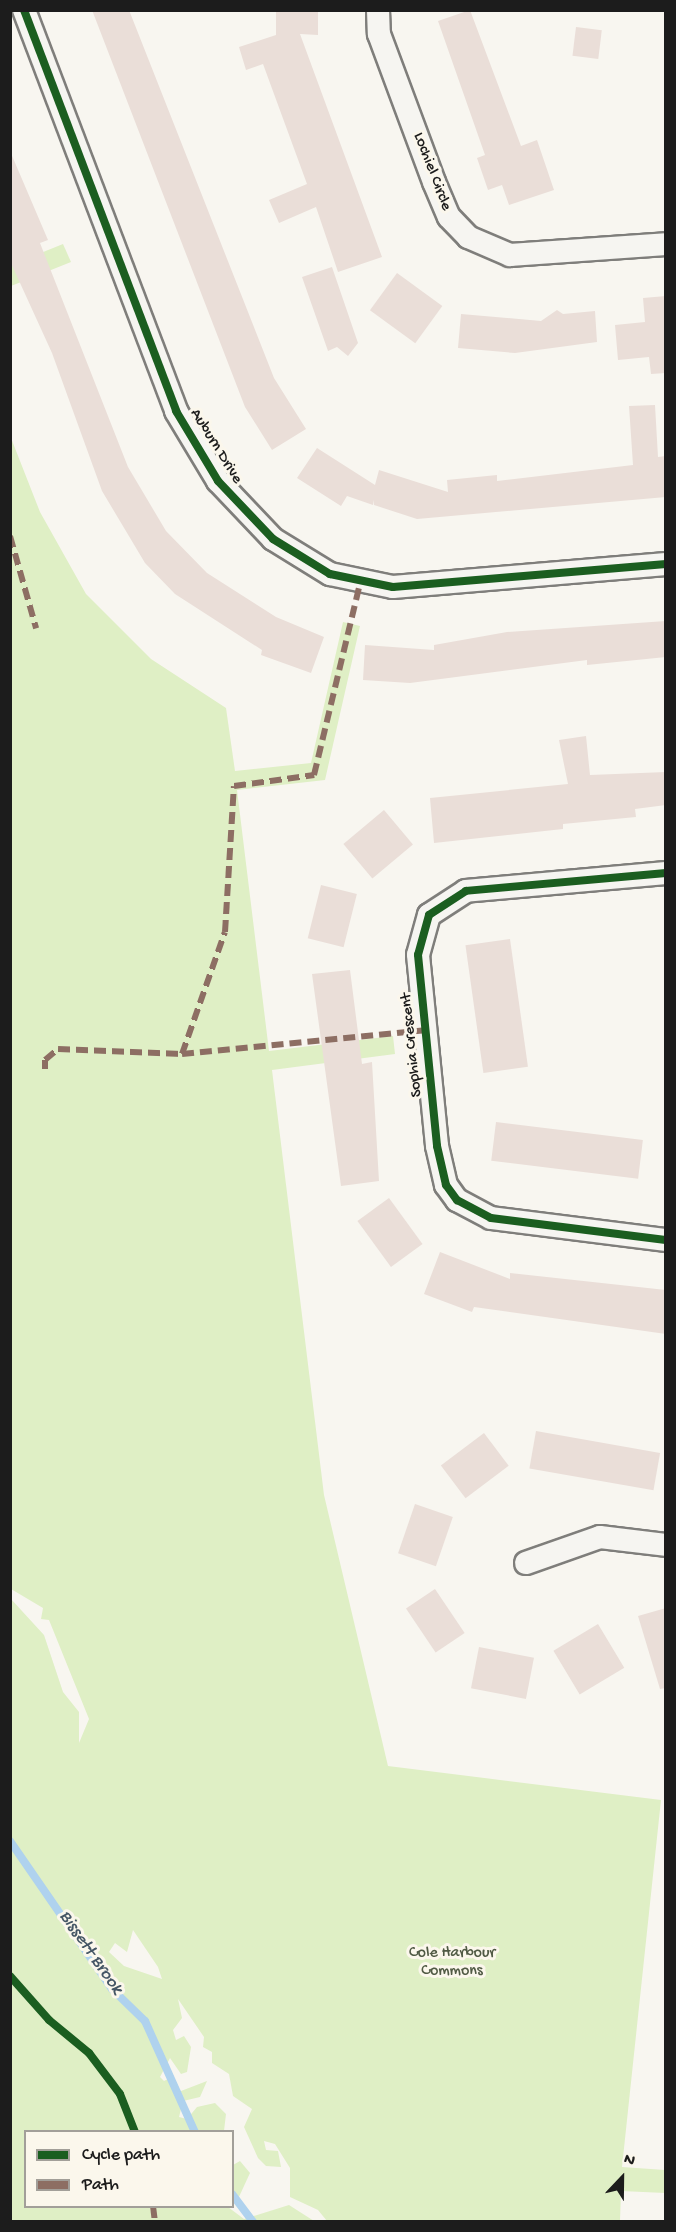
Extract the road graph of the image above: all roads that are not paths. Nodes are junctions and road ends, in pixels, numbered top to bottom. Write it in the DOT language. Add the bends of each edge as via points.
graph roads {
  1 [pos="24,10"];
  2 [pos="378,10"];
  3 [pos="666,244"];
  4 [pos="666,564"];
  5 [pos="666,873"];
  6 [pos="666,1240"];
  7 [pos="666,1545"];
  8 [pos="526,1563"];
  1 -- 4 [label="street, Auburn Drive" via="176,411 218,481 273,539 330,574 393,587"];
  2 -- 3 [label="street, Lochiel Circle" via="379,34 434,182 449,217 468,237 510,255"];
  5 -- 6 [label="street, Sophia Crescent" via="466,891 429,915 418,955 437,1146 444,1179 457,1200 491,1218"];
  7 -- 8 [label="street" via="600,1537"];
}
